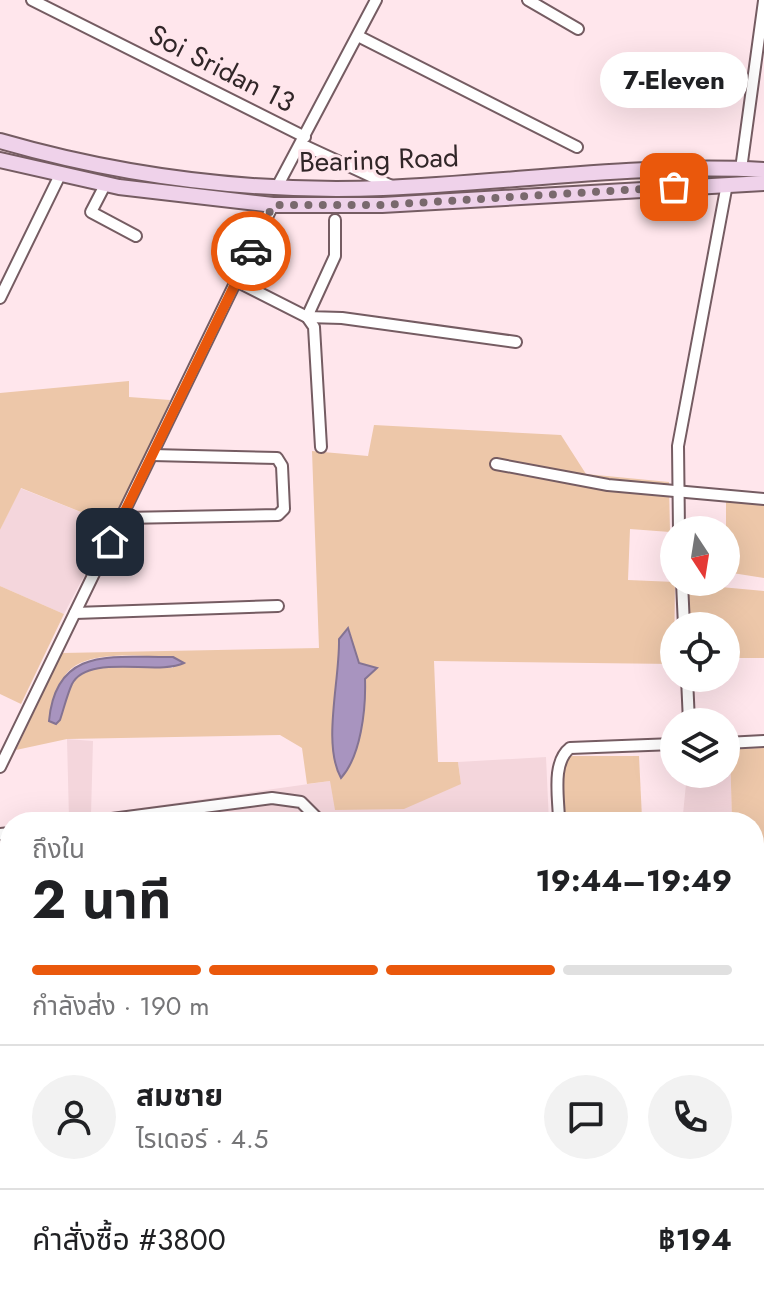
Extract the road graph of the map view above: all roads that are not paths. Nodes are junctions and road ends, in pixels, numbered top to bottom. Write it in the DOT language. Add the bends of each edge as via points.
graph roads {
  1 [pos="32,0"];
  2 [pos="376,0"];
  3 [pos="528,0"];
  4 [pos="764,1"];
  5 [pos="578,29"];
  6 [pos="358,36"];
  7 [pos="303,140"];
  8 [pos="0,141"];
  9 [pos="577,147"];
  10 [pos="0,160"];
  11 [pos="741,169"];
  12 [pos="764,170"];
  13 [pos="60,175"];
  14 [pos="764,183"];
  15 [pos="727,184"];
  16 [pos="105,185"];
  17 [pos="277,187"];
  18 [pos="395,187"];
  19 [pos="273,205"];
  20 [pos="335,220"];
  21 [pos="136,236"];
  22 [pos="236,281"];
  23 [pos="0,298"];
  24 [pos="307,317"];
  25 [pos="516,342"];
  26 [pos="321,447"];
  27 [pos="152,455"];
  28 [pos="496,464"];
  29 [pos="677,489"];
  30 [pos="764,499"];
  31 [pos="678,516"];
  32 [pos="123,518"];
  33 [pos="278,606"];
  34 [pos="75,613"];
  35 [pos="764,741"];
  36 [pos="740,742"];
  37 [pos="660,745"];
  38 [pos="0,767"];
  39 [pos="189,812"];
  40 [pos="311,812"];
  41 [pos="559,812"];
  1 -- 7 [label="street, Soi Sridan 13"];
  2 -- 6 [label="street"];
  3 -- 5 [label="street"];
  4 -- 11 [label="street"];
  6 -- 7 [label="street"];
  6 -- 9 [label="street"];
  7 -- 17 [label="street"];
  7 -- 18 [label="street, Soi Sridan 13"];
  8 -- 17 [label="main road, Bearing Road" via="78,163 177,179"];
  10 -- 13 [label="main road, Bearing Road"];
  11 -- 12 [label="main road, Bearing Road"];
  11 -- 18 [label="main road, Bearing Road" via="682,166"];
  13 -- 16 [label="main road, Bearing Road"];
  13 -- 23 [label="street"];
  14 -- 15 [label="main road, Bearing Road"];
  15 -- 19 [label="main road, Bearing Road" via="382,205"];
  15 -- 29 [label="street" via="678,446"];
  16 -- 19 [label="main road, Bearing Road"];
  16 -- 21 [label="street" via="91,212"];
  17 -- 18 [label="main road, Bearing Road"];
  19 -- 22 [label="street"];
  20 -- 24 [label="street" via="335,256"];
  22 -- 24 [label="street"];
  22 -- 27 [label="street"];
  24 -- 25 [label="street"];
  24 -- 26 [label="street" via="316,340"];
  27 -- 32 [label="street"];
  27 -- 32 [label="street" via="277,458 284,509 278,515"];
  28 -- 29 [label="street" via="608,485"];
  29 -- 30 [label="street"];
  29 -- 31 [label="street"];
  32 -- 34 [label="street"];
  33 -- 34 [label="street"];
  34 -- 38 [label="street"];
  35 -- 36 [label="street"];
  37 -- 41 [label="street" via="570,748 561,755 559,766"];
  39 -- 40 [label="street" via="272,798 301,802"];
}
